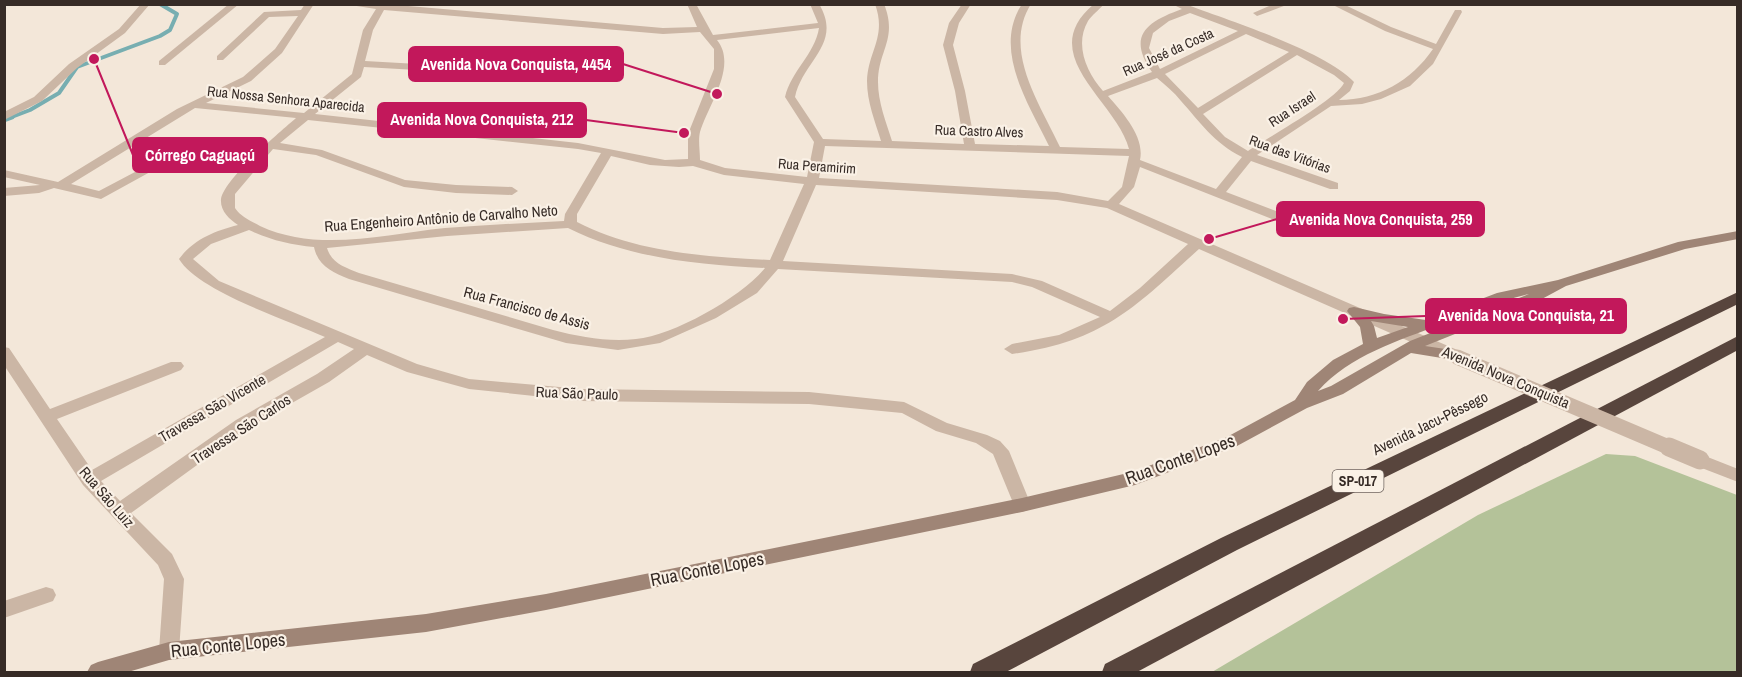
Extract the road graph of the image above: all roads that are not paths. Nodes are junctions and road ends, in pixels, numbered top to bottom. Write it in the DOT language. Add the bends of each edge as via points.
graph roads {
  1 [pos="146,4"];
  2 [pos="235,4"];
  3 [pos="348,4"];
  4 [pos="691,4"];
  5 [pos="814,4"];
  6 [pos="879,4"];
  7 [pos="958,4"];
  8 [pos="1027,4"];
  9 [pos="1100,4"];
  10 [pos="1176,4"];
  11 [pos="1285,4"];
  12 [pos="1335,4"];
  13 [pos="967,5"];
  14 [pos="381,8"];
  15 [pos="306,9"];
  16 [pos="1189,10"];
  17 [pos="1458,12"];
  18 [pos="1257,13"];
  19 [pos="822,25"];
  20 [pos="703,29"];
  21 [pos="1245,31"];
  22 [pos="712,38"];
  23 [pos="1440,48"];
  24 [pos="1295,52"];
  25 [pos="220,58"];
  26 [pos="162,63"];
  27 [pos="360,64"];
  28 [pos="1159,74"];
  29 [pos="595,76"];
  30 [pos="1101,95"];
  31 [pos="1329,103"];
  32 [pos="194,105"];
  33 [pos="1196,114"];
  34 [pos="306,116"];
  35 [pos="4,117"];
  36 [pos="820,142"];
  37 [pos="886,143"];
  38 [pos="270,145"];
  39 [pos="970,146"];
  40 [pos="1056,150"];
  41 [pos="608,151"];
  42 [pos="175,154"];
  43 [pos="1249,155"];
  44 [pos="1137,158"];
  45 [pos="694,162"];
  46 [pos="4,173"];
  47 [pos="810,181"];
  48 [pos="56,185"];
  49 [pos="1334,186"];
  50 [pos="512,191"];
  51 [pos="4,192"];
  52 [pos="1219,193"];
  53 [pos="1110,205"];
  54 [pos="570,224"];
  55 [pos="249,226"];
  56 [pos="1305,226"];
  57 [pos="1737,235"];
  58 [pos="320,244"];
  59 [pos="1196,244"];
  60 [pos="776,266"];
  61 [pos="1561,283"];
  62 [pos="1737,297"];
  63 [pos="1357,312"];
  64 [pos="1112,316"];
  65 [pos="1427,324"];
  66 [pos="336,337"];
  67 [pos="1412,340"];
  68 [pos="1737,342"];
  69 [pos="1371,346"];
  70 [pos="365,349"];
  71 [pos="1012,349"];
  72 [pos="4,352"];
  73 [pos="176,366"];
  74 [pos="1301,404"];
  75 [pos="47,416"];
  76 [pos="1737,476"];
  77 [pos="89,480"];
  78 [pos="1022,506"];
  79 [pos="119,512"];
  80 [pos="46,595"];
  81 [pos="4,610"];
  82 [pos="169,651"];
  83 [pos="98,672"];
  84 [pos="982,672"];
  85 [pos="1114,672"];
  1 -- 35 [label="street" via="122,31 73,66 38,99"];
  2 -- 26 [label="street"];
  3 -- 14 [label="street"];
  4 -- 20 [label="street"];
  5 -- 19 [label="street"];
  6 -- 37 [label="street" via="885,16 886,33 872,88"];
  7 -- 13 [label="street"];
  8 -- 40 [label="street" via="1019,16 1014,43 1022,73"];
  9 -- 30 [label="street" via="1083,19 1076,47 1082,72"];
  10 -- 16 [label="street"];
  11 -- 18 [label="street"];
  12 -- 23 [label="street"];
  13 -- 39 [label="street" via="954,23 948,45"];
  14 -- 20 [label="street" via="663,31"];
  14 -- 27 [label="street, Rua Engenheiro Antônio de Carvalho Neto" via="368,30"];
  15 -- 25 [label="street" via="267,14"];
  15 -- 32 [label="street" via="279,51 247,79"];
  16 -- 21 [label="street"];
  16 -- 28 [label="street, Rua das Vitórias" via="1148,30 1146,54"];
  17 -- 23 [label="street"];
  19 -- 22 [label="street"];
  19 -- 36 [label="street" via="820,41 793,84 790,97"];
  20 -- 22 [label="street"];
  21 -- 24 [label="street"];
  21 -- 28 [label="street, Rua José da Costa"];
  22 -- 45 [label="street" via="719,49 719,69 694,134"];
  23 -- 31 [label="street" via="1428,64 1397,89 1361,103"];
  24 -- 31 [label="street, Rua Israel" via="1343,75 1349,82"];
  24 -- 33 [label="street"];
  27 -- 29 [label="street"];
  27 -- 34 [label="street, Rua Engenheiro Antônio de Carvalho Neto" via="357,75"];
  28 -- 30 [label="street, Rua José da Costa"];
  28 -- 33 [label="street, Rua das Vitórias"];
  30 -- 44 [label="street" via="1125,122"];
  31 -- 43 [label="street, Rua Israel"];
  32 -- 34 [label="street, Rua Nossa Senhora Aparecida"];
  32 -- 48 [label="street"];
  33 -- 43 [label="street, Rua das Vitórias" via="1222,141"];
  34 -- 38 [label="street, Rua Engenheiro Antônio de Carvalho Neto"];
  34 -- 41 [label="street, Rua Nossa Senhora Aparecida"];
  36 -- 37 [label="street, Rua Castro Alves"];
  36 -- 47 [label="street, Rua Francisco de Assis"];
  37 -- 39 [label="street, Rua Castro Alves"];
  38 -- 50 [label="street" via="318,152 404,183"];
  38 -- 55 [label="street, Rua Engenheiro Antônio de Carvalho Neto" via="229,193 226,202 230,212"];
  39 -- 40 [label="street, Rua Castro Alves"];
  40 -- 44 [label="street, Rua Castro Alves"];
  41 -- 45 [label="street, Rua Nossa Senhora Aparecida" via="664,164"];
  41 -- 54 [label="street"];
  42 -- 48 [label="street" via="104,194"];
  43 -- 49 [label="street, Rua das Vitórias"];
  43 -- 52 [label="street, Rua Israel"];
  44 -- 52 [label="street, Rua Castro Alves"];
  44 -- 53 [label="street" via="1128,188"];
  45 -- 47 [label="street, Rua Peramirim" via="724,171"];
  46 -- 48 [label="street"];
  47 -- 53 [label="street, Rua Peramirim" via="1057,196"];
  47 -- 60 [label="street, Rua Francisco de Assis"];
  48 -- 51 [label="street"];
  52 -- 56 [label="street, Rua Castro Alves"];
  53 -- 59 [label="street"];
  54 -- 58 [label="street, Rua Engenheiro Antônio de Carvalho Neto"];
  54 -- 60 [label="street" via="598,238 665,255"];
  55 -- 58 [label="street, Rua Engenheiro Antônio de Carvalho Neto" via="278,240"];
  55 -- 66 [label="street, Rua São Paulo" via="212,238 186,260 214,284"];
  57 -- 61 [label="street" via="1683,245"];
  58 -- 60 [label="street, Rua Francisco de Assis" via="322,257 330,266 354,276 562,337 607,344 636,344 662,338 695,323 761,283"];
  59 -- 63 [label="street"];
  59 -- 64 [label="street"];
  60 -- 64 [label="street" via="1012,278 1037,284"];
  61 -- 65 [label="street" via="1502,296"];
  61 -- 67 [label="street" via="1504,310"];
  62 -- 84 [label="highway, Avenida Jacu-Pêssego / SP-017" via="1229,544"];
  63 -- 65 [label="street" via="1384,320"];
  63 -- 67 [label="street"];
  63 -- 69 [label="street" via="1367,326"];
  64 -- 71 [label="street" via="1061,338"];
  65 -- 67 [label="street"];
  66 -- 70 [label="street, Rua São Paulo"];
  66 -- 77 [label="street, Travessa São Vicente"];
  67 -- 69 [label="street, Rua Conte Lopes"];
  67 -- 74 [label="street, Rua Conte Lopes" via="1337,390"];
  67 -- 76 [label="street, Avenida Nova Conquista, bridge"];
  68 -- 85 [label="highway"];
  69 -- 74 [label="street, Rua Conte Lopes" via="1328,372"];
  70 -- 78 [label="street, Rua São Paulo" via="412,368 469,384 519,390 582,395 809,398 903,408 918,412 945,429 982,437 994,444"];
  70 -- 79 [label="street, Travessa São Carlos" via="243,424"];
  72 -- 75 [label="street, Rua São Luiz"];
  73 -- 75 [label="street"];
  74 -- 78 [label="street, Rua Conte Lopes" via="1190,459 1135,478"];
  75 -- 77 [label="street, Rua São Luiz"];
  77 -- 79 [label="street, Rua São Luiz"];
  78 -- 82 [label="street, Rua Conte Lopes" via="426,623"];
  79 -- 82 [label="street, Rua São Luiz" via="165,560 174,579"];
  80 -- 81 [label="street"];
  82 -- 83 [label="street, Rua Conte Lopes"];
}
